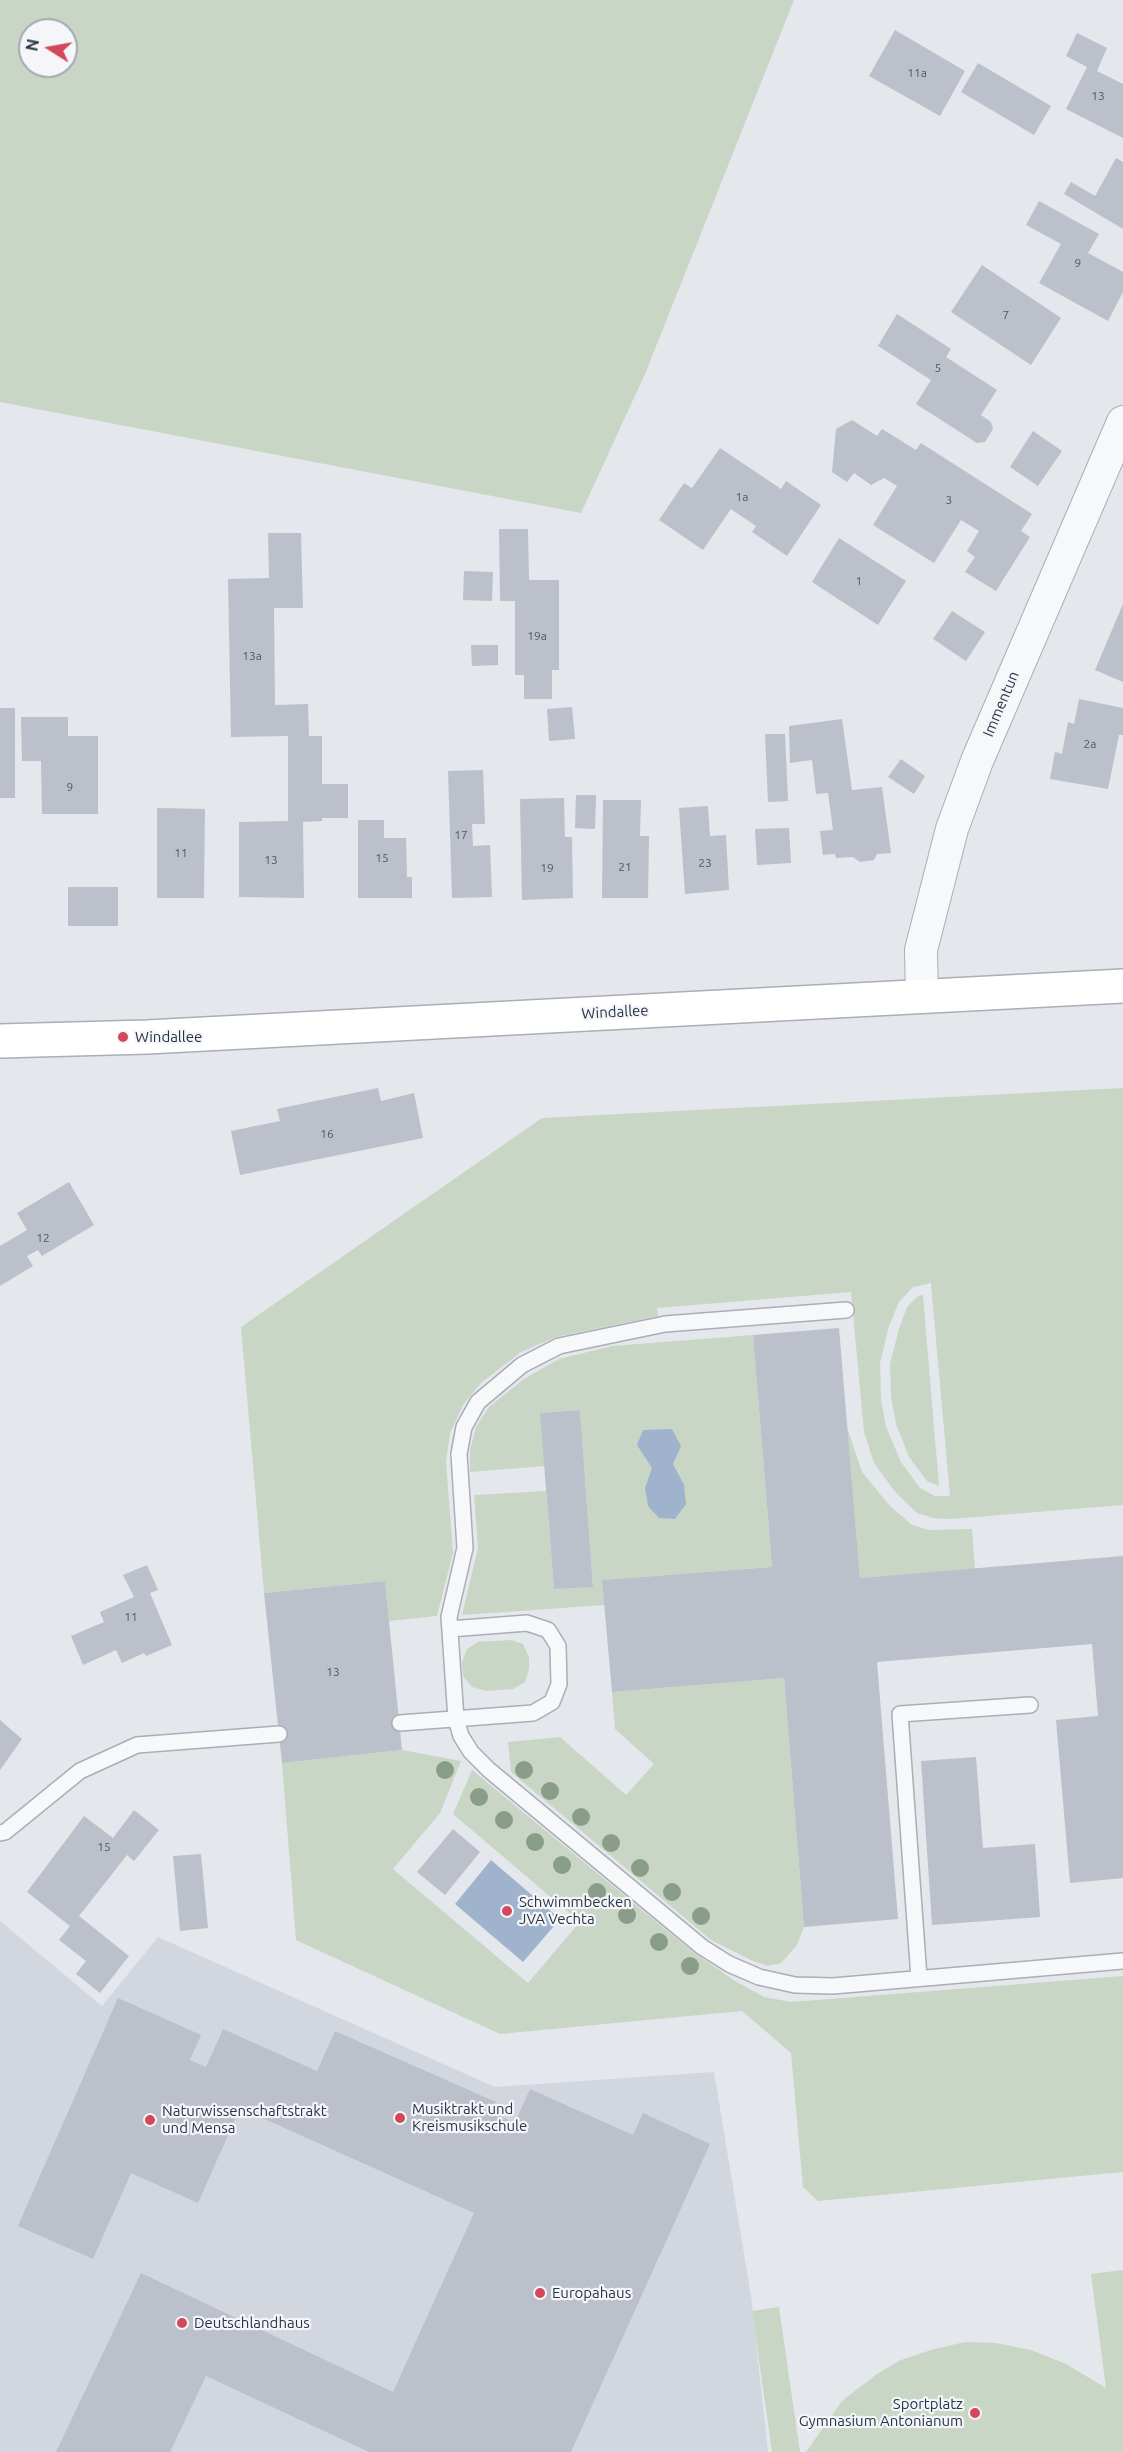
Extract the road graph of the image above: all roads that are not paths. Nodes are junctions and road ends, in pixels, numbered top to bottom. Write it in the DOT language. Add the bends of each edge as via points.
graph roads {
  1 [pos="1123,422"];
  2 [pos="1123,986"];
  3 [pos="922,998"];
  4 [pos="0,1041"];
  5 [pos="846,1310"];
  6 [pos="450,1629"];
  7 [pos="1030,1705"];
  8 [pos="456,1719"];
  9 [pos="400,1723"];
  10 [pos="279,1734"];
  11 [pos="0,1833"];
  12 [pos="1123,1961"];
  13 [pos="919,1978"];
  1 -- 3 [label="street, Immentun" via="976,761 952,829 921,950"];
  2 -- 3 [label="main road, Windallee"];
  3 -- 4 [label="main road, Windallee"];
  5 -- 6 [label="lane" via="665,1324 559,1346 522,1365 478,1402 464,1426 459,1454 465,1548 449,1617"];
  6 -- 8 [label="lane"];
  6 -- 8 [label="lane" via="527,1623 548,1630 558,1646 559,1684 552,1702 533,1713"];
  7 -- 13 [label="lane" via="900,1714"];
  8 -- 9 [label="lane"];
  8 -- 13 [label="lane" via="471,1752 489,1770 702,1947 729,1964 795,1986"];
  10 -- 11 [label="lane" via="137,1745 80,1771"];
  12 -- 13 [label="lane"];
}
